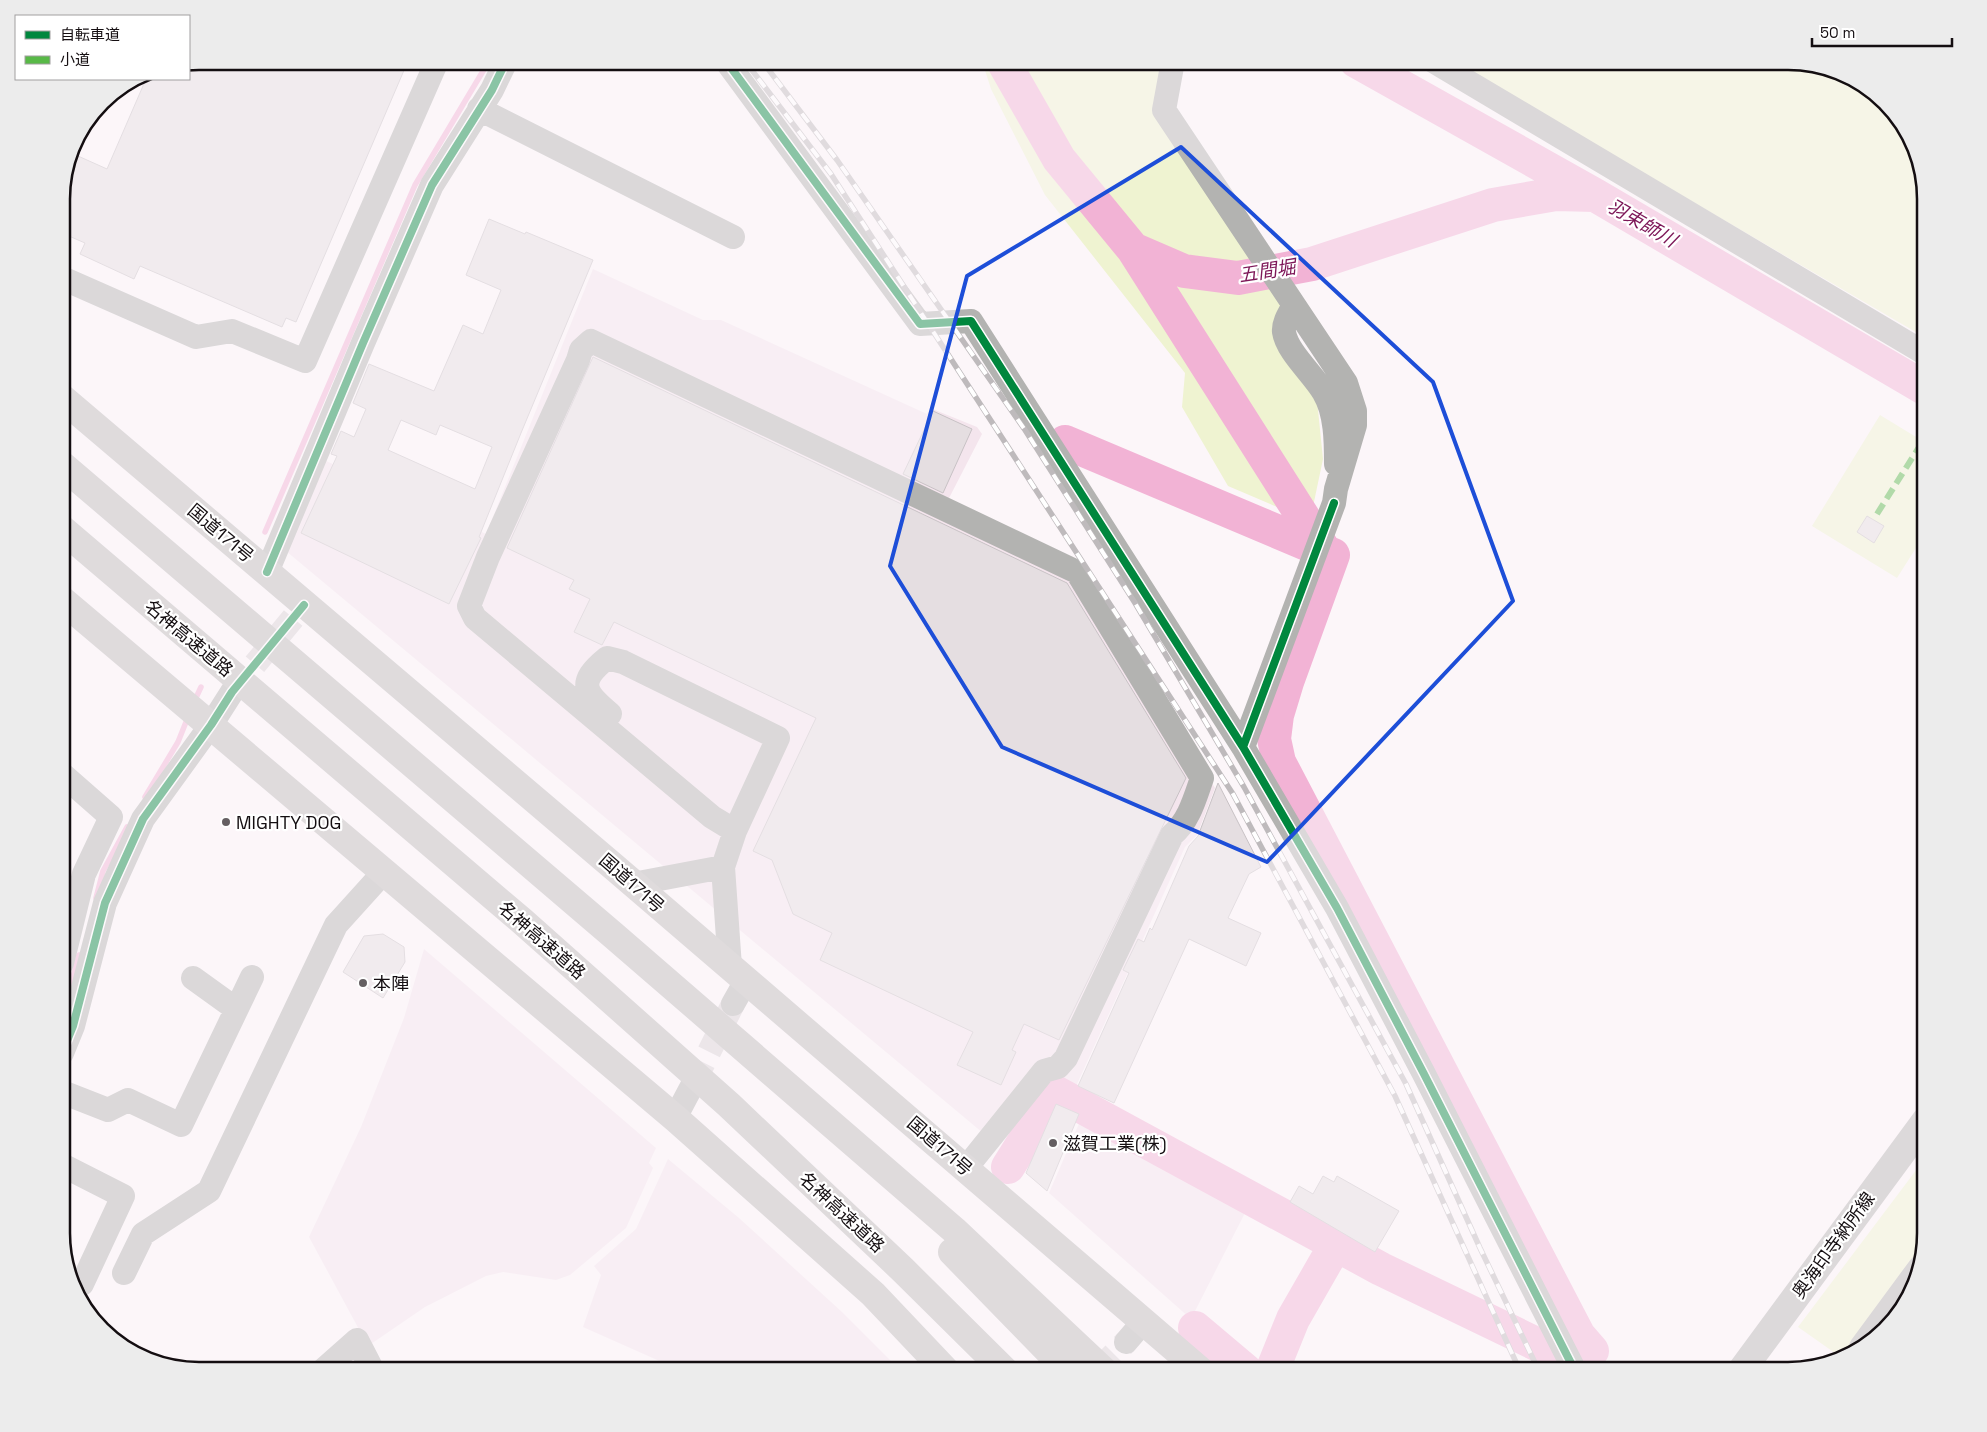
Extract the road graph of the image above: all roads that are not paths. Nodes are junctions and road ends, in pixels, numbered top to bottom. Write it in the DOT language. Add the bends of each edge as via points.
graph roads {
  1 [pos="432,70"];
  2 [pos="501,70"];
  3 [pos="733,70"];
  4 [pos="1171,70"];
  5 [pos="1448,70"];
  6 [pos="479,109"];
  7 [pos="733,237"];
  8 [pos="70,282"];
  9 [pos="1917,349"];
  10 [pos="70,405"];
  11 [pos="70,472"];
  12 [pos="70,536"];
  13 [pos="267,572"];
  14 [pos="70,607"];
  15 [pos="232,692"];
  16 [pos="211,725"];
  17 [pos="1243,747"];
  18 [pos="70,781"];
  19 [pos="735,831"];
  20 [pos="723,867"];
  21 [pos="383,873"];
  22 [pos="633,884"];
  23 [pos="70,931"];
  24 [pos="614,935"];
  25 [pos="738,974"];
  26 [pos="252,977"];
  27 [pos="193,978"];
  28 [pos="733,1004"];
  29 [pos="236,1009"];
  30 [pos="70,1033"];
  31 [pos="693,1084"];
  32 [pos="70,1095"];
  33 [pos="674,1118"];
  34 [pos="1917,1132"];
  35 [pos="966,1168"];
  36 [pos="70,1169"];
  37 [pos="124,1273"];
  38 [pos="81,1283"];
  39 [pos="1905,1287"];
  40 [pos="1144,1321"];
  41 [pos="1875,1328"];
  42 [pos="1126,1342"];
  43 [pos="332,1362"];
  44 [pos="368,1362"];
  45 [pos="937,1362"];
  46 [pos="996,1362"];
  47 [pos="1059,1362"];
  48 [pos="1094,1362"];
  49 [pos="1191,1362"];
  50 [pos="1569,1362"];
  51 [pos="1748,1362"];
  1 -- 8 [label="street" via="305,361 232,331 196,337"];
  2 -- 6 [label="street"];
  3 -- 17 [label="street" via="920,324 971,321"];
  4 -- 17 [label="street" via="1164,110 1346,383 1355,425 1324,531"];
  5 -- 9 [label="street"];
  6 -- 7 [label="street"];
  6 -- 13 [label="street" via="432,185"];
  10 -- 13 [label="highway, 国道171号"];
  11 -- 24 [label="highway"];
  12 -- 46 [label="highway, 名神高速道路" via="522,921 729,1105"];
  13 -- 22 [label="highway, 国道171号" via="299,611"];
  14 -- 16 [label="highway"];
  15 -- 16 [label="street"];
  16 -- 21 [label="highway"];
  16 -- 30 [label="street" via="143,819 105,903"];
  17 -- 50 [label="street" via="1342,917"];
  18 -- 23 [label="street" via="111,817 84,874"];
  19 -- 19 [label="street" via="778,738 623,662 606,658 594,668 587,683 590,697 719,808"];
  19 -- 20 [label="street"];
  19 -- 35 [label="street" via="712,817 483,625 468,606 581,350 591,341 1077,572 1202,778 1181,827 1172,835 1066,1058 1058,1067 1044,1071"];
  20 -- 22 [label="street"];
  20 -- 25 [label="street"];
  21 -- 33 [label="highway"];
  21 -- 37 [label="street" via="336,925 209,1191 143,1234"];
  22 -- 25 [label="highway, 国道171号"];
  24 -- 47 [label="highway" via="796,1098"];
  24 -- 48 [label="highway" via="954,1230"];
  25 -- 28 [label="street"];
  25 -- 35 [label="highway, 国道171号"];
  26 -- 29 [label="street"];
  27 -- 29 [label="street"];
  29 -- 32 [label="street" via="181,1125 128,1100 108,1110"];
  31 -- 33 [label="street"];
  33 -- 45 [label="highway" via="873,1294"];
  34 -- 51 [label="main road, 奥海印寺納所線"];
  35 -- 40 [label="highway, 国道171号"];
  36 -- 38 [label="street" via="122,1196"];
  39 -- 41 [label="street"];
  40 -- 42 [label="street"];
  40 -- 49 [label="highway, 国道171号"];
  43 -- 44 [label="street" via="356,1340"];
}
